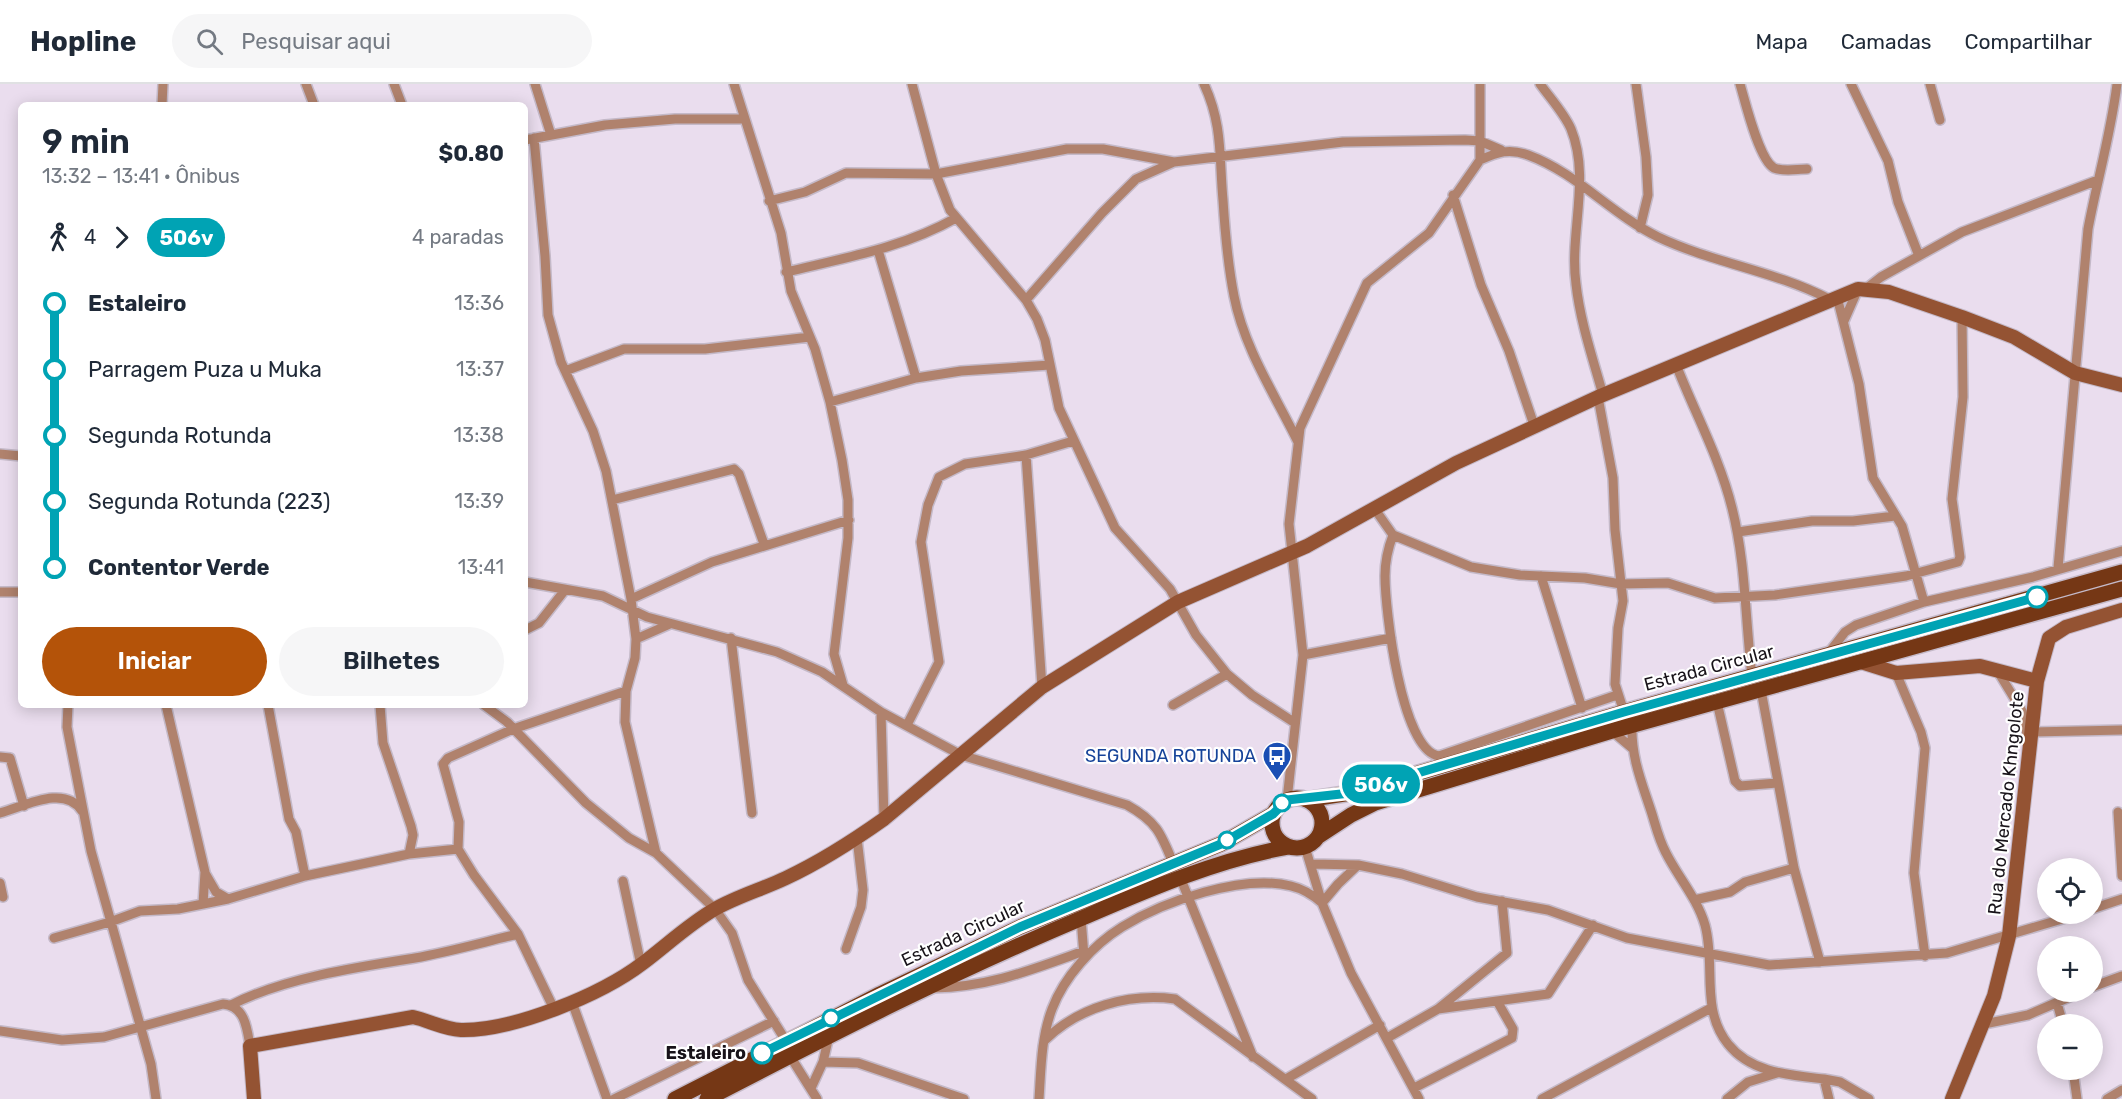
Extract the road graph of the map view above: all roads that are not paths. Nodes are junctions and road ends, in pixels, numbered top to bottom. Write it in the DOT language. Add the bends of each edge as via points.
graph roads {
  1 [pos="163,84"];
  2 [pos="306,84"];
  3 [pos="394,84"];
  4 [pos="535,84"];
  5 [pos="734,84"];
  6 [pos="912,84"];
  7 [pos="1480,84"];
  8 [pos="1540,84"];
  9 [pos="1636,84"];
  10 [pos="1740,84"];
  11 [pos="1851,84"];
  12 [pos="1930,84"];
  13 [pos="2117,84"];
  14 [pos="1206,85"];
  15 [pos="162,102"];
  16 [pos="313,102"];
  17 [pos="401,102"];
  18 [pos="744,119"];
  19 [pos="1940,120"];
  20 [pos="551,135"];
  21 [pos="530,139"];
  22 [pos="1480,141"];
  23 [pos="1501,150"];
  24 [pos="1222,158"];
  25 [pos="1480,160"];
  26 [pos="1174,162"];
  27 [pos="1808,169"];
  28 [pos="936,174"];
  29 [pos="2098,180"];
  30 [pos="1579,183"];
  31 [pos="1453,195"];
  32 [pos="769,201"];
  33 [pos="956,218"];
  34 [pos="1640,228"];
  35 [pos="878,250"];
  36 [pos="1919,256"];
  37 [pos="786,272"];
  38 [pos="1862,289"];
  39 [pos="1833,298"];
  40 [pos="1026,300"];
  41 [pos="1962,317"];
  42 [pos="1844,321"];
  43 [pos="810,337"];
  44 [pos="1050,365"];
  45 [pos="1677,367"];
  46 [pos="565,371"];
  47 [pos="2075,373"];
  48 [pos="916,378"];
  49 [pos="2122,385"];
  50 [pos="1601,396"];
  51 [pos="830,402"];
  52 [pos="1534,428"];
  53 [pos="1074,441"];
  54 [pos="1298,442"];
  55 [pos="0,454"];
  56 [pos="1026,455"];
  57 [pos="18,456"];
  58 [pos="612,500"];
  59 [pos="1374,508"];
  60 [pos="1895,516"];
  61 [pos="849,520"];
  62 [pos="831,527"];
  63 [pos="1738,532"];
  64 [pos="1393,535"];
  65 [pos="848,538"];
  66 [pos="765,544"];
  67 [pos="2122,551"];
  68 [pos="1290,554"];
  69 [pos="2058,568"];
  70 [pos="2122,573"];
  71 [pos="1917,574"];
  72 [pos="1541,576"];
  73 [pos="528,583"];
  74 [pos="1621,584"];
  75 [pos="2122,589"];
  76 [pos="565,590"];
  77 [pos="0,592"];
  78 [pos="18,592"];
  79 [pos="1743,598"];
  80 [pos="631,599"];
  81 [pos="1178,602"];
  82 [pos="1924,602"];
  83 [pos="632,609"];
  84 [pos="2122,610"];
  85 [pos="670,624"];
  86 [pos="528,628"];
  87 [pos="731,638"];
  88 [pos="1391,638"];
  89 [pos="636,639"];
  90 [pos="834,654"];
  91 [pos="1303,655"];
  92 [pos="1825,657"];
  93 [pos="1861,662"];
  94 [pos="1995,668"];
  95 [pos="822,672"];
  96 [pos="1896,673"];
  97 [pos="1227,674"];
  98 [pos="1752,676"];
  99 [pos="2037,681"];
  100 [pos="843,685"];
  101 [pos="1042,687"];
  102 [pos="1761,690"];
  103 [pos="626,691"];
  104 [pos="1617,695"];
  105 [pos="1717,702"];
  106 [pos="1173,705"];
  107 [pos="68,708"];
  108 [pos="167,708"];
  109 [pos="269,708"];
  110 [pos="380,708"];
  111 [pos="488,708"];
  112 [pos="1582,708"];
  113 [pos="881,712"];
  114 [pos="1624,712"];
  115 [pos="1294,723"];
  116 [pos="907,725"];
  117 [pos="1632,725"];
  118 [pos="513,729"];
  119 [pos="2122,730"];
  120 [pos="1612,731"];
  121 [pos="2033,732"];
  122 [pos="1632,747"];
  123 [pos="2030,749"];
  124 [pos="961,755"];
  125 [pos="0,757"];
  126 [pos="1777,783"];
  127 [pos="1287,800"];
  128 [pos="1306,800"];
  129 [pos="24,806"];
  130 [pos="2118,812"];
  131 [pos="0,813"];
  132 [pos="84,813"];
  133 [pos="752,813"];
  134 [pos="1273,814"];
  135 [pos="884,819"];
  136 [pos="1319,836"];
  137 [pos="857,838"];
  138 [pos="1288,847"];
  139 [pos="1305,847"];
  140 [pos="458,849"];
  141 [pos="656,853"];
  142 [pos="409,854"];
  143 [pos="1312,864"];
  144 [pos="1358,865"];
  145 [pos="1794,868"];
  146 [pos="1176,870"];
  147 [pos="205,872"];
  148 [pos="305,876"];
  149 [pos="2122,876"];
  150 [pos="623,881"];
  151 [pos="0,883"];
  152 [pos="3,897"];
  153 [pos="1188,898"];
  154 [pos="228,899"];
  155 [pos="2122,899"];
  156 [pos="1694,900"];
  157 [pos="1502,902"];
  158 [pos="1322,903"];
  159 [pos="203,904"];
  160 [pos="2103,905"];
  161 [pos="715,909"];
  162 [pos="1081,918"];
  163 [pos="110,922"];
  164 [pos="2047,924"];
  165 [pos="1593,925"];
  166 [pos="518,934"];
  167 [pos="2009,936"];
  168 [pos="54,938"];
  169 [pos="846,949"];
  170 [pos="1084,955"];
  171 [pos="1711,955"];
  172 [pos="1925,956"];
  173 [pos="1820,962"];
  174 [pos="641,965"];
  175 [pos="2122,976"];
  176 [pos="2103,983"];
  177 [pos="927,988"];
  178 [pos="1497,1001"];
  179 [pos="572,1002"];
  180 [pos="2057,1003"];
  181 [pos="231,1005"];
  182 [pos="1711,1008"];
  183 [pos="1438,1009"];
  184 [pos="554,1010"];
  185 [pos="2060,1014"];
  186 [pos="774,1021"];
  187 [pos="1984,1024"];
  188 [pos="1380,1025"];
  189 [pos="139,1027"];
  190 [pos="0,1031"];
  191 [pos="830,1035"];
  192 [pos="1387,1038"];
  193 [pos="786,1041"];
  194 [pos="1043,1042"];
  195 [pos="250,1046"];
  196 [pos="790,1056"];
  197 [pos="1253,1057"];
  198 [pos="823,1062"];
  199 [pos="1749,1064"];
  200 [pos="1778,1072"];
  201 [pos="1824,1078"];
  202 [pos="1286,1079"];
  203 [pos="2074,1080"];
  204 [pos="1748,1082"];
  205 [pos="811,1088"];
  206 [pos="1414,1088"];
  207 [pos="2122,1090"];
  208 [pos="156,1099"];
  209 [pos="254,1099"];
  210 [pos="607,1099"];
  211 [pos="614,1099"];
  212 [pos="675,1099"];
  213 [pos="707,1099"];
  214 [pos="817,1099"];
  215 [pos="964,1099"];
  216 [pos="1039,1099"];
  217 [pos="1312,1099"];
  218 [pos="1419,1099"];
  219 [pos="1542,1099"];
  220 [pos="1727,1099"];
  221 [pos="1829,1099"];
  222 [pos="1869,1099"];
  223 [pos="1952,1099"];
  224 [pos="2077,1099"];
  225 [pos="2107,1099"];
  1 -- 15 [label="street"];
  2 -- 16 [label="street"];
  3 -- 17 [label="street"];
  4 -- 20 [label="street"];
  5 -- 18 [label="street"];
  6 -- 28 [label="street"];
  7 -- 22 [label="street"];
  8 -- 30 [label="street" via="1571,130"];
  9 -- 34 [label="street" via="1648,195"];
  10 -- 27 [label="street" via="1761,150 1771,166 1780,170"];
  11 -- 36 [label="street" via="1888,161 1898,202"];
  12 -- 19 [label="street"];
  13 -- 29 [label="street" via="2110,135"];
  14 -- 24 [label="street" via="1217,116"];
  18 -- 20 [label="street" via="675,119 605,125"];
  18 -- 32 [label="street"];
  20 -- 21 [label="street"];
  21 -- 46 [label="street" via="545,256 548,315"];
  22 -- 23 [label="street"];
  22 -- 24 [label="street" via="1343,142"];
  22 -- 25 [label="street"];
  23 -- 25 [label="street"];
  23 -- 30 [label="street" via="1543,161"];
  24 -- 26 [label="street"];
  24 -- 54 [label="street" via="1222,198 1234,297 1248,344"];
  25 -- 31 [label="street"];
  26 -- 28 [label="street" via="1103,149 1067,149"];
  26 -- 40 [label="street" via="1136,179"];
  28 -- 32 [label="street" via="846,173 805,192"];
  28 -- 33 [label="street"];
  29 -- 36 [label="street" via="1962,232"];
  29 -- 47 [label="street" via="2088,230"];
  30 -- 34 [label="street"];
  30 -- 50 [label="street" via="1576,285"];
  31 -- 52 [label="street" via="1481,285 1509,351"];
  31 -- 54 [label="street" via="1429,233 1367,283 1300,429"];
  32 -- 37 [label="street" via="781,233"];
  33 -- 35 [label="street" via="927,234"];
  33 -- 40 [label="street"];
  34 -- 39 [label="street" via="1696,253"];
  35 -- 37 [label="street"];
  35 -- 48 [label="street"];
  36 -- 38 [label="street"];
  37 -- 43 [label="street"];
  38 -- 39 [label="street"];
  38 -- 41 [label="street" via="1889,292"];
  38 -- 42 [label="street"];
  39 -- 42 [label="street"];
  39 -- 45 [label="street"];
  40 -- 44 [label="street" via="1045,340"];
  41 -- 47 [label="street" via="2014,337"];
  41 -- 71 [label="street" via="1963,397 1952,499 1960,556 1958,562"];
  42 -- 60 [label="street" via="1874,478"];
  43 -- 46 [label="street" via="705,349 624,349"];
  43 -- 51 [label="street"];
  44 -- 48 [label="street"];
  44 -- 53 [label="street" via="1059,408"];
  45 -- 50 [label="street"];
  45 -- 63 [label="street" via="1723,479"];
  46 -- 58 [label="street" via="593,431"];
  47 -- 49 [label="street"];
  47 -- 69 [label="street"];
  48 -- 51 [label="street"];
  50 -- 52 [label="street"];
  50 -- 74 [label="street" via="1612,469"];
  51 -- 61 [label="street"];
  52 -- 59 [label="street" via="1456,463"];
  53 -- 56 [label="street"];
  53 -- 81 [label="street" via="1115,528"];
  54 -- 68 [label="street" via="1289,524"];
  55 -- 57 [label="street"];
  56 -- 101 [label="street"];
  56 -- 116 [label="street" via="965,464 943,473 934,485 921,542 939,662"];
  58 -- 66 [label="street" via="734,470 739,474"];
  58 -- 80 [label="street"];
  59 -- 64 [label="street"];
  59 -- 68 [label="street"];
  60 -- 63 [label="street" via="1812,521"];
  60 -- 71 [label="street"];
  61 -- 62 [label="street"];
  61 -- 65 [label="street"];
  62 -- 65 [label="street"];
  62 -- 66 [label="street"];
  63 -- 79 [label="street"];
  64 -- 72 [label="street" via="1471,567"];
  64 -- 88 [label="street" via="1385,574"];
  65 -- 90 [label="street"];
  66 -- 80 [label="street" via="712,562"];
  67 -- 69 [label="street"];
  68 -- 81 [label="street"];
  68 -- 91 [label="street"];
  69 -- 82 [label="street"];
  70 -- 92 [label="main road, Estrada Circular"];
  71 -- 79 [label="street"];
  71 -- 82 [label="street"];
  72 -- 74 [label="street"];
  72 -- 112 [label="street"];
  73 -- 76 [label="street"];
  74 -- 79 [label="street" via="1668,583 1715,598"];
  74 -- 104 [label="street"];
  75 -- 93 [label="main road, Estrada Circular"];
  76 -- 83 [label="street" via="603,596"];
  76 -- 86 [label="street" via="539,623"];
  77 -- 78 [label="street"];
  79 -- 98 [label="street"];
  80 -- 83 [label="street"];
  81 -- 97 [label="street" via="1196,635"];
  81 -- 101 [label="street"];
  82 -- 92 [label="street" via="1856,625 1845,632"];
  83 -- 85 [label="street"];
  83 -- 89 [label="street"];
  84 -- 99 [label="street" via="2066,627 2049,638"];
  85 -- 87 [label="street"];
  85 -- 89 [label="street"];
  87 -- 95 [label="street"];
  87 -- 133 [label="street"];
  88 -- 91 [label="street"];
  88 -- 112 [label="street" via="1404,702 1419,738 1434,755"];
  89 -- 103 [label="street"];
  90 -- 95 [label="street"];
  90 -- 100 [label="street"];
  91 -- 115 [label="street"];
  92 -- 98 [label="main road, Estrada Circular"];
  93 -- 96 [label="street, Rua do Mercado Khngolote"];
  93 -- 102 [label="main road, Estrada Circular"];
  94 -- 96 [label="street, Rua do Mercado Khngolote"];
  94 -- 99 [label="street, Rua do Mercado Khngolote"];
  94 -- 123 [label="street" via="2022,711"];
  95 -- 100 [label="street"];
  96 -- 172 [label="street" via="1925,748 1914,873"];
  97 -- 106 [label="street"];
  97 -- 115 [label="street"];
  98 -- 114 [label="main road, Estrada Circular"];
  99 -- 121 [label="street, Rua do Mercado Khngolote"];
  100 -- 113 [label="street"];
  101 -- 124 [label="street"];
  102 -- 105 [label="main road, Estrada Circular"];
  102 -- 126 [label="street"];
  103 -- 118 [label="street"];
  103 -- 141 [label="street" via="625,722"];
  104 -- 112 [label="street"];
  104 -- 114 [label="street"];
  105 -- 117 [label="main road, Estrada Circular"];
  105 -- 126 [label="street" via="1735,782 1740,786"];
  107 -- 132 [label="street" via="67,728"];
  108 -- 147 [label="street"];
  109 -- 148 [label="street" via="289,819 296,832"];
  110 -- 142 [label="street" via="383,743 413,835"];
  111 -- 118 [label="street"];
  113 -- 116 [label="street"];
  113 -- 135 [label="street"];
  114 -- 128 [label="main road, Estrada Circular" via="1350,793"];
  115 -- 127 [label="street"];
  116 -- 124 [label="street"];
  117 -- 120 [label="main road, Estrada Circular"];
  117 -- 122 [label="street"];
  118 -- 140 [label="street" via="448,758 443,764 459,822"];
  118 -- 141 [label="street" via="586,803 629,838"];
  119 -- 121 [label="street"];
  120 -- 122 [label="street"];
  120 -- 136 [label="main road, Estrada Circular" via="1375,803"];
  121 -- 123 [label="street, Rua do Mercado Khngolote"];
  122 -- 156 [label="street" via="1658,836"];
  123 -- 167 [label="street, Rua do Mercado Khngolote"];
  124 -- 135 [label="street"];
  124 -- 146 [label="street" via="1127,805 1146,816 1160,832"];
  125 -- 129 [label="street" via="10,758"];
  126 -- 145 [label="street"];
  127 -- 128 [label="main road"];
  127 -- 134 [label="main road"];
  128 -- 136 [label="main road" via="1322,819"];
  129 -- 131 [label="street"];
  129 -- 132 [label="street" via="61,796 76,802"];
  130 -- 149 [label="street"];
  132 -- 163 [label="street"];
  134 -- 138 [label="main road" via="1274,833"];
  134 -- 146 [label="main road, Estrada Circular"];
  135 -- 137 [label="street"];
  136 -- 139 [label="main road"];
  137 -- 161 [label="street" via="787,878"];
  137 -- 169 [label="street" via="862,898"];
  138 -- 139 [label="main road"];
  138 -- 146 [label="main road, Estrada Circular"];
  139 -- 143 [label="street"];
  140 -- 142 [label="street"];
  140 -- 166 [label="street"];
  141 -- 161 [label="street"];
  142 -- 148 [label="street"];
  143 -- 144 [label="street"];
  143 -- 158 [label="street"];
  144 -- 157 [label="street"];
  144 -- 158 [label="street"];
  145 -- 156 [label="street" via="1745,882 1730,892"];
  145 -- 173 [label="street"];
  146 -- 153 [label="street"];
  146 -- 162 [label="main road, Estrada Circular"];
  146 -- 193 [label="main road, Estrada Circular" via="1020,927"];
  147 -- 154 [label="street" via="216,892"];
  147 -- 159 [label="street"];
  148 -- 154 [label="street"];
  150 -- 174 [label="street"];
  151 -- 152 [label="street"];
  153 -- 158 [label="street" via="1263,882 1292,886"];
  153 -- 170 [label="street" via="1123,926"];
  153 -- 197 [label="street"];
  154 -- 159 [label="street"];
  155 -- 160 [label="street"];
  156 -- 171 [label="street" via="1705,924"];
  157 -- 165 [label="street" via="1548,910"];
  157 -- 183 [label="street" via="1507,953"];
  158 -- 188 [label="street" via="1351,973"];
  159 -- 163 [label="street" via="140,911"];
  161 -- 174 [label="street"];
  161 -- 186 [label="street" via="732,933 748,980"];
  162 -- 170 [label="street"];
  162 -- 177 [label="main road, Estrada Circular"];
  163 -- 168 [label="street"];
  163 -- 189 [label="street"];
  164 -- 167 [label="street"];
  165 -- 171 [label="street" via="1627,938"];
  165 -- 178 [label="street" via="1548,993"];
  166 -- 181 [label="street" via="346,969 248,996"];
  166 -- 184 [label="street"];
  167 -- 172 [label="street"];
  167 -- 187 [label="street, Rua do Mercado Khngolote"];
  170 -- 177 [label="street" via="985,985"];
  170 -- 194 [label="street" via="1052,1008"];
  171 -- 173 [label="street" via="1769,965"];
  171 -- 182 [label="street"];
  172 -- 173 [label="street"];
  174 -- 179 [label="street"];
  175 -- 176 [label="street"];
  177 -- 191 [label="main road, Estrada Circular"];
  178 -- 183 [label="street"];
  178 -- 206 [label="street" via="1513,1029 1512,1038"];
  179 -- 184 [label="street"];
  179 -- 210 [label="street"];
  180 -- 185 [label="street"];
  180 -- 187 [label="street" via="2011,1020"];
  181 -- 189 [label="street" via="211,1006"];
  181 -- 195 [label="street" via="241,1013"];
  182 -- 199 [label="street" via="1716,1026 1728,1044"];
  182 -- 219 [label="street"];
  183 -- 192 [label="street"];
  184 -- 195 [label="street" via="489,1028 460,1030 413,1017"];
  186 -- 193 [label="street"];
  186 -- 211 [label="street"];
  187 -- 223 [label="street, Rua do Mercado Khngolote"];
  188 -- 192 [label="street"];
  188 -- 202 [label="street"];
  189 -- 190 [label="street" via="104,1037 62,1040"];
  189 -- 208 [label="street" via="151,1064"];
  191 -- 196 [label="main road, Estrada Circular"];
  191 -- 198 [label="street"];
  192 -- 206 [label="street"];
  193 -- 212 [label="main road, Estrada Circular"];
  194 -- 197 [label="street" via="1059,1026 1089,1011 1120,999 1151,996 1175,999"];
  194 -- 216 [label="street"];
  195 -- 209 [label="street"];
  196 -- 205 [label="street"];
  196 -- 213 [label="main road, Estrada Circular"];
  197 -- 202 [label="street"];
  198 -- 205 [label="street"];
  198 -- 215 [label="street" via="858,1063"];
  199 -- 200 [label="street"];
  199 -- 204 [label="street"];
  200 -- 201 [label="street"];
  200 -- 204 [label="street"];
  201 -- 221 [label="street"];
  201 -- 222 [label="street" via="1840,1082"];
  202 -- 217 [label="street"];
  203 -- 224 [label="street"];
  204 -- 220 [label="street"];
  205 -- 214 [label="street"];
  206 -- 218 [label="street"];
  207 -- 225 [label="street"];
}
